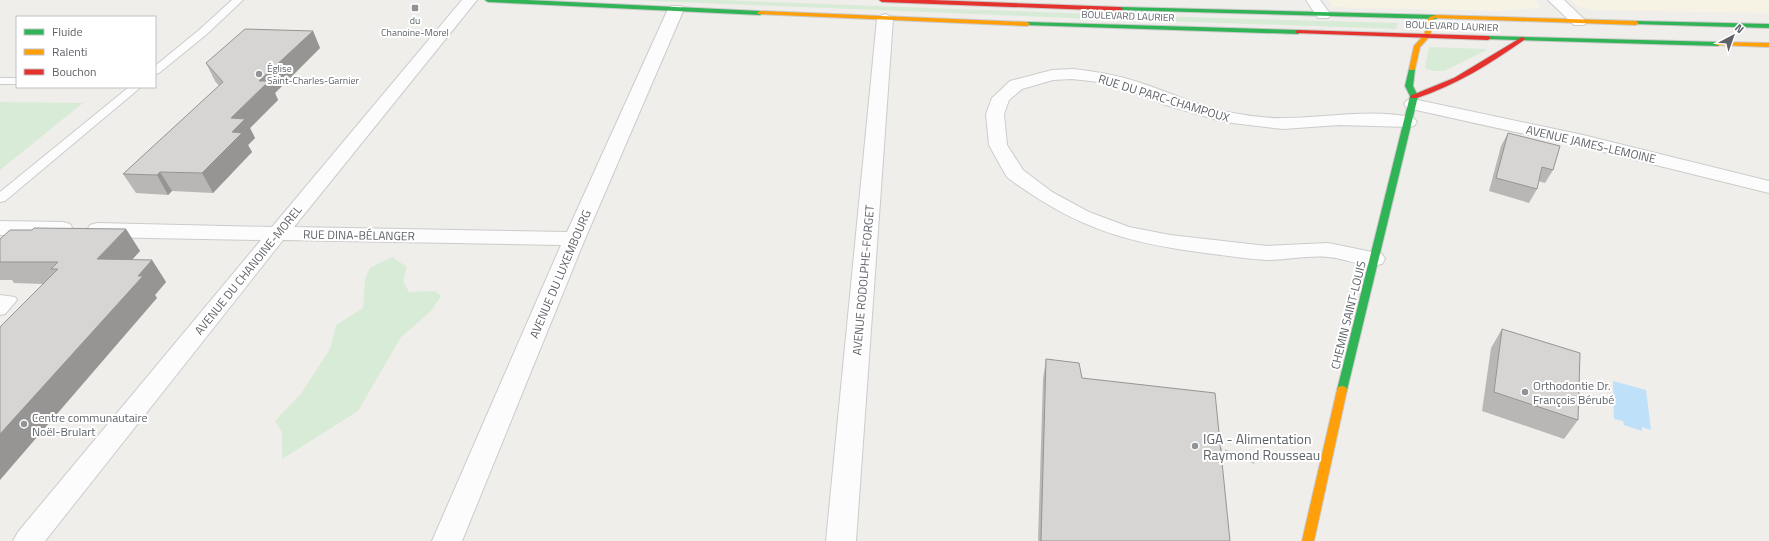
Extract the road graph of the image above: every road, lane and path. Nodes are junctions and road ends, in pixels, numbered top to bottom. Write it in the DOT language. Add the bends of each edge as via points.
graph roads {
  1 [pos="238,0"];
  2 [pos="470,0"];
  3 [pos="488,0"];
  4 [pos="1313,0"];
  5 [pos="1555,0"];
  6 [pos="1074,4"];
  7 [pos="676,9"];
  8 [pos="884,10"];
  9 [pos="1323,15"];
  10 [pos="1432,18"];
  11 [pos="1579,22"];
  12 [pos="1769,26"];
  13 [pos="1427,36"];
  14 [pos="1522,39"];
  15 [pos="1769,45"];
  16 [pos="156,70"];
  17 [pos="0,81"];
  18 [pos="16,82"];
  19 [pos="135,88"];
  20 [pos="1412,107"];
  21 [pos="1769,187"];
  22 [pos="0,198"];
  23 [pos="0,228"];
  24 [pos="276,235"];
  25 [pos="574,239"];
  26 [pos="1374,259"];
  27 [pos="0,300"];
  28 [pos="0,310"];
  29 [pos="1212,446"];
  30 [pos="1256,463"];
  31 [pos="28,541"];
  32 [pos="447,541"];
  33 [pos="841,541"];
  34 [pos="1308,541"];
  1 -- 16 [label="lane"];
  2 -- 24 [label="street, AVENUE DU CHANOINE-MOREL"];
  3 -- 7 [label="main road, BOULEVARD LAURIER"];
  4 -- 9 [label="street"];
  5 -- 11 [label="street"];
  6 -- 8 [label="main road, BOULEVARD LAURIER"];
  6 -- 9 [label="main road, BOULEVARD LAURIER"];
  7 -- 8 [label="main road, BOULEVARD LAURIER"];
  7 -- 25 [label="street, AVENUE DU LUXEMBOURG"];
  8 -- 13 [label="main road, BOULEVARD LAURIER"];
  8 -- 33 [label="street, AVENUE RODOLPHE-FORGET"];
  9 -- 10 [label="main road, BOULEVARD LAURIER"];
  10 -- 11 [label="main road, BOULEVARD LAURIER"];
  10 -- 13 [label="main road, CHEMIN SAINT-LOUIS"];
  11 -- 12 [label="main road, BOULEVARD LAURIER"];
  13 -- 14 [label="main road, BOULEVARD LAURIER"];
  13 -- 20 [label="main road, CHEMIN SAINT-LOUIS" via="1417,46 1409,86"];
  14 -- 15 [label="main road, BOULEVARD LAURIER"];
  14 -- 20 [label="main road" via="1484,64 1430,93"];
  17 -- 18 [label="lane"];
  19 -- 22 [label="lane"];
  20 -- 21 [label="street, AVENUE JAMES-LEMOINE" via="1583,141"];
  20 -- 26 [label="main road, CHEMIN SAINT-LOUIS"];
  20 -- 26 [label="street, RUE DU PARC-CHAMPOUX" via="1382,120 1283,124 1224,118 1131,85 1072,74 1052,75 1016,85 1001,98 995,114 998,145 1015,174 1045,196 1082,216 1124,232 1170,242 1267,253 1328,250"];
  23 -- 24 [label="street, RUE DINA-BÉLANGER" via="30,234"];
  24 -- 25 [label="street, RUE DINA-BÉLANGER"];
  24 -- 31 [label="street, AVENUE DU CHANOINE-MOREL"];
  25 -- 32 [label="street, AVENUE DU LUXEMBOURG"];
  26 -- 34 [label="main road, CHEMIN SAINT-LOUIS"];
  27 -- 28 [label="lane" via="10,300"];
  29 -- 30 [label="path"];
}
